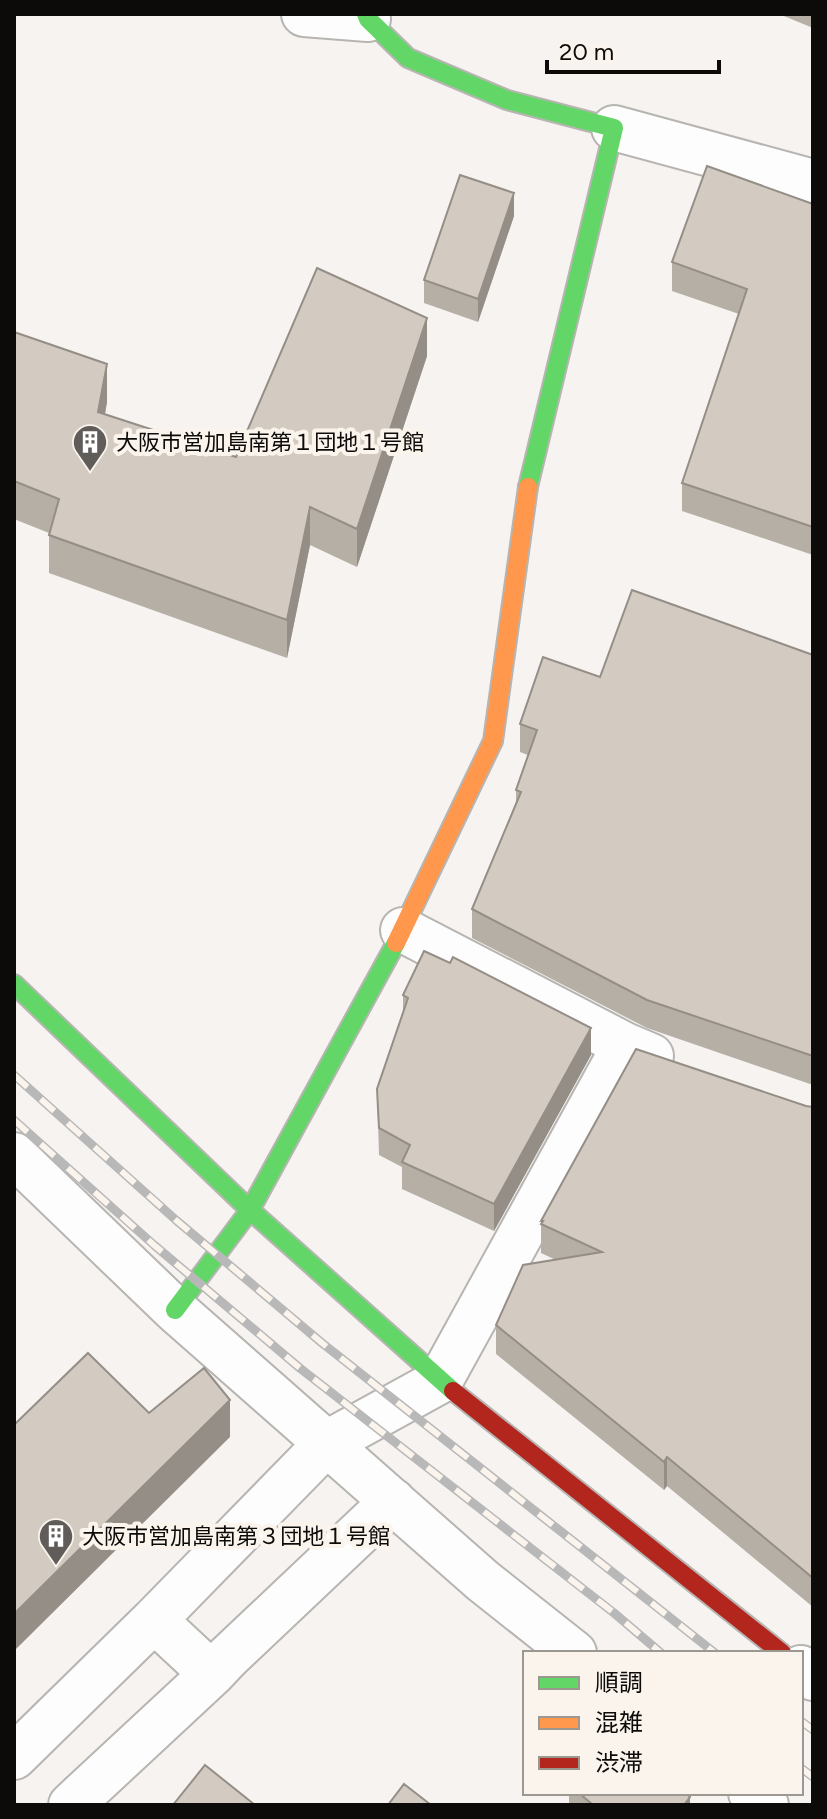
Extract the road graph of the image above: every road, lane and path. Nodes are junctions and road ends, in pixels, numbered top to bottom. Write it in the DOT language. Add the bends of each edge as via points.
graph roads {
  1 [pos="304,14"];
  2 [pos="367,17"];
  3 [pos="614,128"];
  4 [pos="813,182"];
  5 [pos="403,930"];
  6 [pos="14,984"];
  7 [pos="625,1045"];
  8 [pos="681,1066"];
  9 [pos="14,1155"];
  10 [pos="250,1210"];
  11 [pos="175,1310"];
  12 [pos="440,1381"];
  13 [pos="327,1443"];
  14 [pos="393,1501"];
  15 [pos="154,1620"];
  16 [pos="571,1651"];
  17 [pos="779,1651"];
  18 [pos="212,1674"];
  19 [pos="14,1757"];
  20 [pos="71,1805"];
  1 -- 2 [label="street"];
  2 -- 3 [label="street" via="408,58 507,100"];
  3 -- 4 [label="street"];
  3 -- 5 [label="street" via="527,492 493,741"];
  5 -- 7 [label="street"];
  5 -- 10 [label="street"];
  6 -- 10 [label="street"];
  7 -- 8 [label="street"];
  7 -- 12 [label="street"];
  9 -- 11 [label="street"];
  10 -- 11 [label="street"];
  10 -- 12 [label="street"];
  11 -- 13 [label="street"];
  12 -- 13 [label="street"];
  12 -- 17 [label="street"];
  13 -- 14 [label="street"];
  13 -- 15 [label="street"];
  14 -- 16 [label="street"];
  14 -- 18 [label="street"];
  15 -- 18 [label="street"];
  15 -- 19 [label="street"];
  18 -- 20 [label="street"];
}
